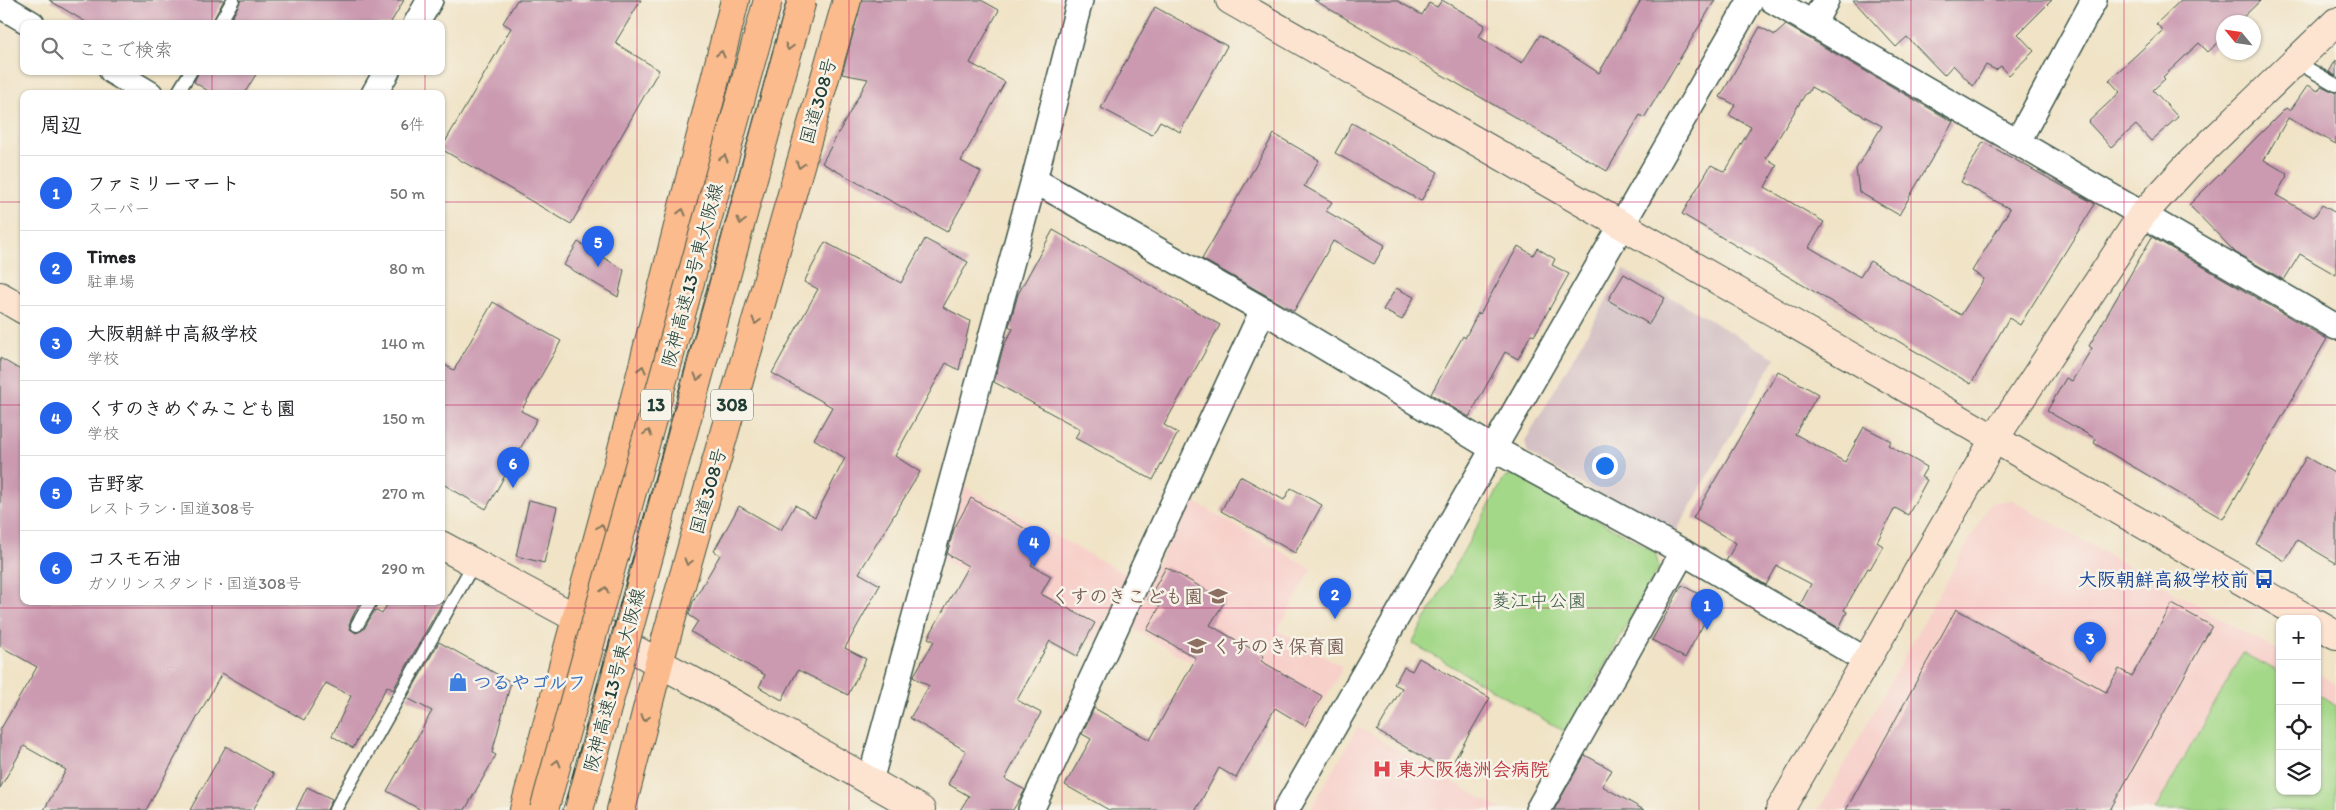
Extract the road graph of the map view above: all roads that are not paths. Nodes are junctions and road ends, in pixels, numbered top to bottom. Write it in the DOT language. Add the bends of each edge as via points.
graph roads {
  1 [pos="233,0"];
  2 [pos="430,0"];
  3 [pos="735,0"];
  4 [pos="768,0"];
  5 [pos="802,0"];
  6 [pos="847,0"];
  7 [pos="1080,0"];
  8 [pos="1230,0"];
  9 [pos="1752,0"];
  10 [pos="1772,0"];
  11 [pos="1826,0"];
  12 [pos="2094,0"];
  13 [pos="0,5"];
  14 [pos="25,20"];
  15 [pos="221,20"];
  16 [pos="418,20"];
  17 [pos="2336,22"];
  18 [pos="1813,24"];
  19 [pos="2295,61"];
  20 [pos="119,75"];
  21 [pos="189,75"];
  22 [pos="385,75"];
  23 [pos="2336,85"];
  24 [pos="143,90"];
  25 [pos="179,90"];
  26 [pos="376,90"];
  27 [pos="2017,143"];
  28 [pos="1034,180"];
  29 [pos="2142,215"];
  30 [pos="1621,226"];
  31 [pos="0,296"];
  32 [pos="20,308"];
  33 [pos="1263,310"];
  34 [pos="2336,326"];
  35 [pos="1995,438"];
  36 [pos="1494,448"];
  37 [pos="445,547"];
  38 [pos="1683,552"];
  39 [pos="474,563"];
  40 [pos="369,605"];
  41 [pos="2301,615"];
  42 [pos="577,619"];
  43 [pos="357,625"];
  44 [pos="2321,626"];
  45 [pos="2336,635"];
  46 [pos="1867,661"];
  47 [pos="659,663"];
  48 [pos="870,781"];
  49 [pos="335,810"];
  50 [pos="524,810"];
  51 [pos="544,810"];
  52 [pos="578,810"];
  53 [pos="621,810"];
  54 [pos="921,810"];
  55 [pos="1031,810"];
  56 [pos="1286,810"];
  57 [pos="1538,810"];
  58 [pos="1780,810"];
  1 -- 15 [label="lane"];
  2 -- 16 [label="street"];
  42 -- 3 [label="highway, one-way"];
  51 -- 4 [label="highway, 阪神高速13号東大阪線 / 13, one-way, bridge"];
  5 -- 52 [label="highway, 阪神高速13号東大阪線 / 13, one-way, bridge"];
  6 -- 47 [label="highway, 国道308号 / 308, one-way"];
  7 -- 28 [label="street"];
  8 -- 30 [label="street"];
  9 -- 30 [label="street"];
  10 -- 18 [label="street"];
  11 -- 18 [label="street"];
  12 -- 27 [label="street"];
  13 -- 14 [label="street"];
  17 -- 19 [label="street"];
  18 -- 27 [label="street"];
  19 -- 23 [label="lane"];
  19 -- 29 [label="street" via="2188,165"];
  20 -- 24 [label="street"];
  21 -- 25 [label="lane"];
  22 -- 26 [label="street"];
  27 -- 29 [label="street"];
  28 -- 33 [label="street"];
  28 -- 48 [label="street"];
  29 -- 34 [label="street"];
  29 -- 35 [label="street"];
  30 -- 35 [label="street"];
  30 -- 36 [label="street"];
  31 -- 32 [label="street"];
  33 -- 36 [label="street"];
  33 -- 55 [label="street"];
  35 -- 41 [label="street"];
  35 -- 46 [label="street"];
  36 -- 38 [label="street"];
  36 -- 56 [label="street"];
  37 -- 39 [label="street"];
  38 -- 46 [label="street"];
  38 -- 57 [label="street"];
  39 -- 42 [label="street"];
  39 -- 49 [label="lane"];
  40 -- 43 [label="lane"];
  42 -- 47 [label="street"];
  42 -- 50 [label="highway"];
  44 -- 45 [label="street"];
  46 -- 58 [label="street"];
  47 -- 48 [label="street"];
  47 -- 53 [label="highway, 国道308号 / 308, one-way"];
  48 -- 54 [label="street"];
}
